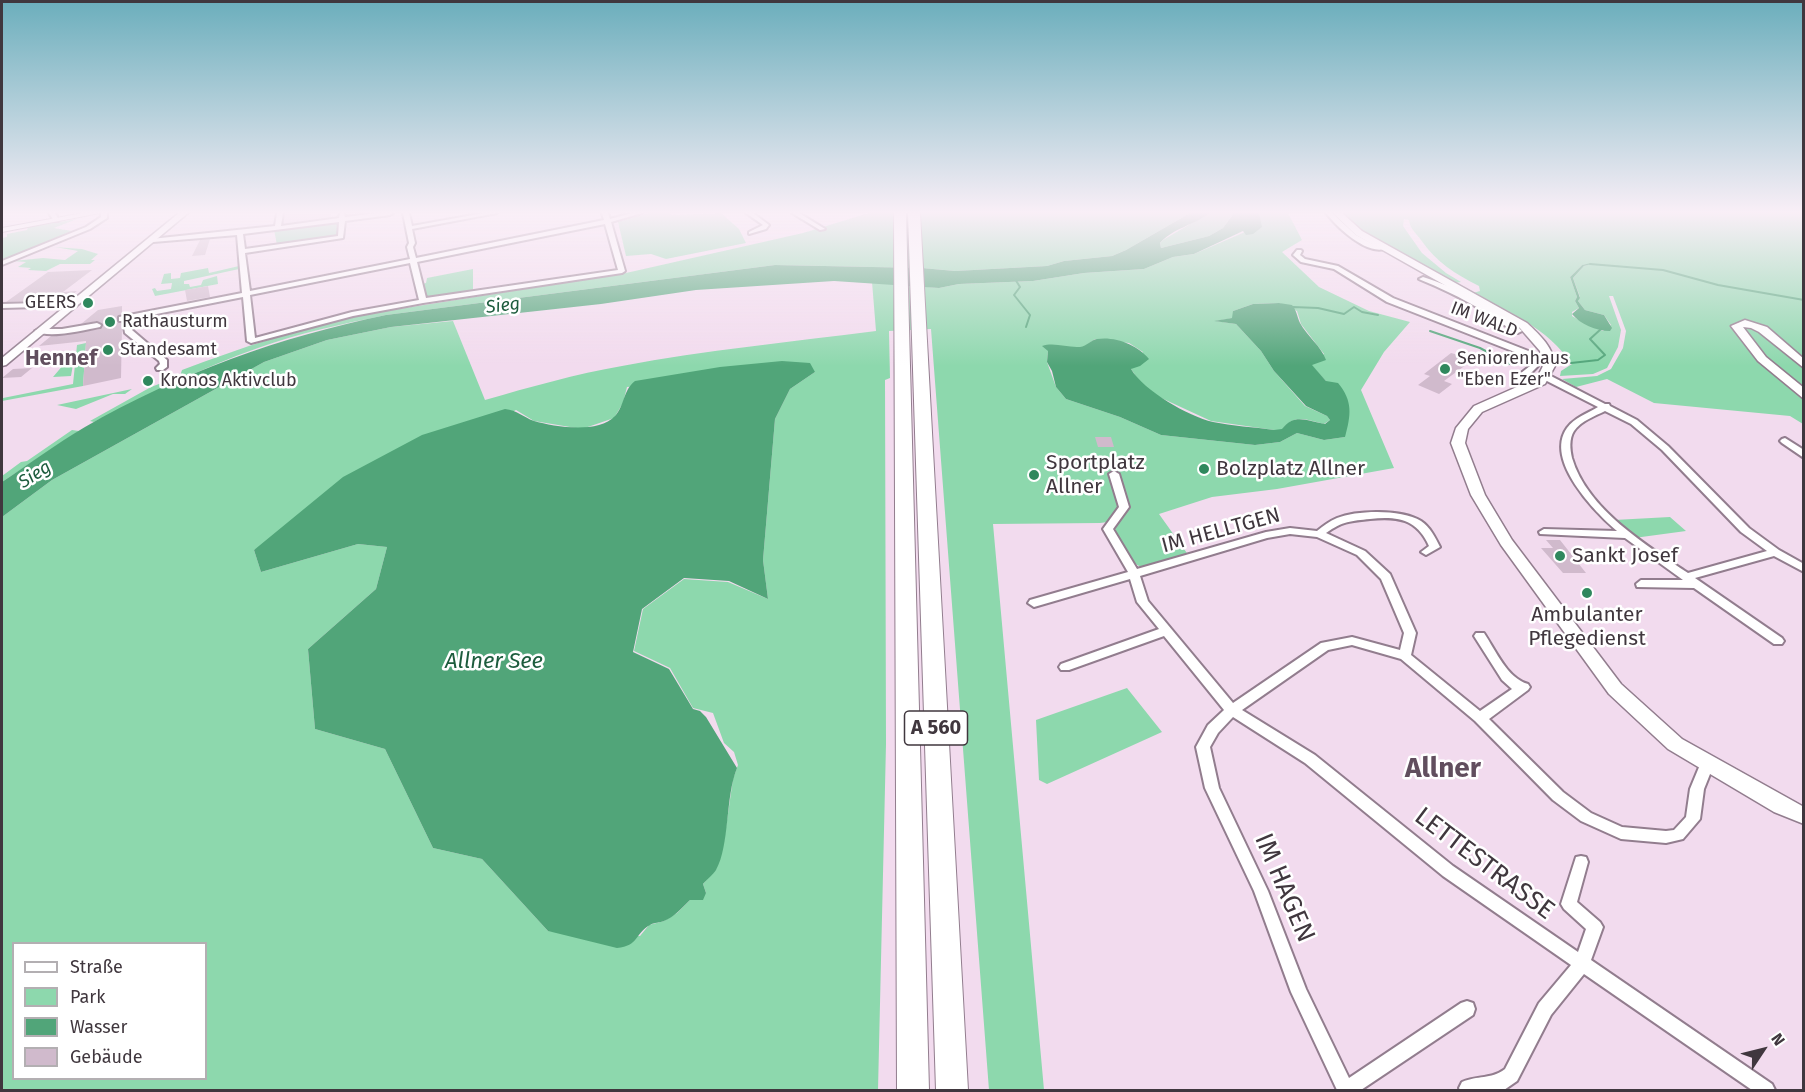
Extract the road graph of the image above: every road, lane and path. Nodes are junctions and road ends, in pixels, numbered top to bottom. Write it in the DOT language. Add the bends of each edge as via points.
graph roads {
  1 [pos="123,264"];
  2 [pos="244,264"];
  3 [pos="399,264"];
  4 [pos="415,264"];
  5 [pos="620,264"];
  6 [pos="904,264"];
  7 [pos="913,264"];
  8 [pos="1319,264"];
  9 [pos="1411,264"];
  10 [pos="1423,279"];
  11 [pos="1457,291"];
  12 [pos="245,294"];
  13 [pos="423,301"];
  14 [pos="73,304"];
  15 [pos="2,306"];
  16 [pos="97,325"];
  17 [pos="39,331"];
  18 [pos="1518,331"];
  19 [pos="2,363"];
  20 [pos="1803,365"];
  21 [pos="160,368"];
  22 [pos="911,369"];
  23 [pos="1543,379"];
  24 [pos="1803,395"];
  25 [pos="1606,406"];
  26 [pos="1785,441"];
  27 [pos="1803,455"];
  28 [pos="1114,474"];
  29 [pos="1544,532"];
  30 [pos="1319,534"];
  31 [pos="1625,535"];
  32 [pos="1426,552"];
  33 [pos="1775,552"];
  34 [pos="1803,568"];
  35 [pos="1133,572"];
  36 [pos="1690,580"];
  37 [pos="1641,584"];
  38 [pos="1034,603"];
  39 [pos="1166,631"];
  40 [pos="1480,636"];
  41 [pos="1778,640"];
  42 [pos="1405,656"];
  43 [pos="1065,667"];
  44 [pos="1232,710"];
  45 [pos="1480,718"];
  46 [pos="1707,764"];
  47 [pos="1803,816"];
  48 [pos="1581,862"];
  49 [pos="1581,965"];
  50 [pos="1467,1009"];
  51 [pos="1468,1088"];
  52 [pos="913,1090"];
  53 [pos="952,1090"];
  54 [pos="1346,1090"];
  55 [pos="1766,1090"];
  1 -- 14 [label="main road"];
  2 -- 12 [label="street"];
  3 -- 12 [label="street"];
  4 -- 13 [label="street"];
  5 -- 13 [label="street" via="622,271"];
  6 -- 22 [label="highway, A 560"];
  7 -- 22 [label="highway, A 560"];
  8 -- 23 [label="street, IM WALD" via="1336,267 1390,300 1528,354 1534,366 1524,375"];
  9 -- 11 [label="main road"];
  10 -- 11 [label="street"];
  11 -- 18 [label="street"];
  11 -- 23 [label="main road" via="1523,325 1536,337 1550,365"];
  12 -- 13 [label="street" via="251,341 352,314"];
  12 -- 21 [label="street" via="124,319 128,331 163,360"];
  14 -- 15 [label="street"];
  14 -- 17 [label="main road"];
  16 -- 17 [label="street"];
  17 -- 19 [label="main road"];
  20 -- 24 [label="main road" via="1765,330 1750,324 1736,326 1762,359"];
  22 -- 52 [label="highway, A 560"];
  22 -- 53 [label="highway, A 560"];
  23 -- 25 [label="street"];
  23 -- 46 [label="main road" via="1478,409 1461,428 1458,443 1479,495 1506,542 1615,688 1675,744"];
  25 -- 31 [label="street" via="1572,428 1565,444 1567,460 1596,507"];
  25 -- 33 [label="street" via="1650,435 1745,530"];
  26 -- 27 [label="street"];
  28 -- 35 [label="street, LETTESTRASSE" via="1124,507 1108,529"];
  29 -- 31 [label="street"];
  30 -- 32 [label="street" via="1342,519 1399,514 1423,526 1431,536 1435,547"];
  30 -- 35 [label="street, IM HELLTGEN" via="1290,531 1266,535"];
  30 -- 42 [label="street, IM HELLTGEN" via="1361,553 1386,577 1410,633"];
  31 -- 36 [label="street"];
  33 -- 34 [label="street"];
  33 -- 36 [label="street"];
  35 -- 38 [label="street"];
  35 -- 39 [label="street, LETTESTRASSE" via="1143,602"];
  36 -- 37 [label="street"];
  36 -- 41 [label="street"];
  39 -- 43 [label="street"];
  39 -- 44 [label="street, LETTESTRASSE"];
  40 -- 45 [label="street" via="1506,677 1522,688"];
  42 -- 44 [label="street" via="1352,641 1325,646"];
  42 -- 45 [label="street"];
  44 -- 49 [label="street, LETTESTRASSE" via="1310,759 1448,871"];
  44 -- 54 [label="street, IM HAGEN" via="1213,729 1203,747 1212,788 1261,891 1299,992"];
  45 -- 46 [label="street" via="1558,796 1586,817 1621,833 1678,835 1693,819 1697,789"];
  46 -- 47 [label="main road"];
  48 -- 49 [label="street" via="1569,904 1595,927"];
  49 -- 51 [label="street" via="1545,1009 1511,1075 1499,1084"];
  49 -- 55 [label="street, LETTESTRASSE"];
  50 -- 54 [label="street, IM HAGEN"];
}
